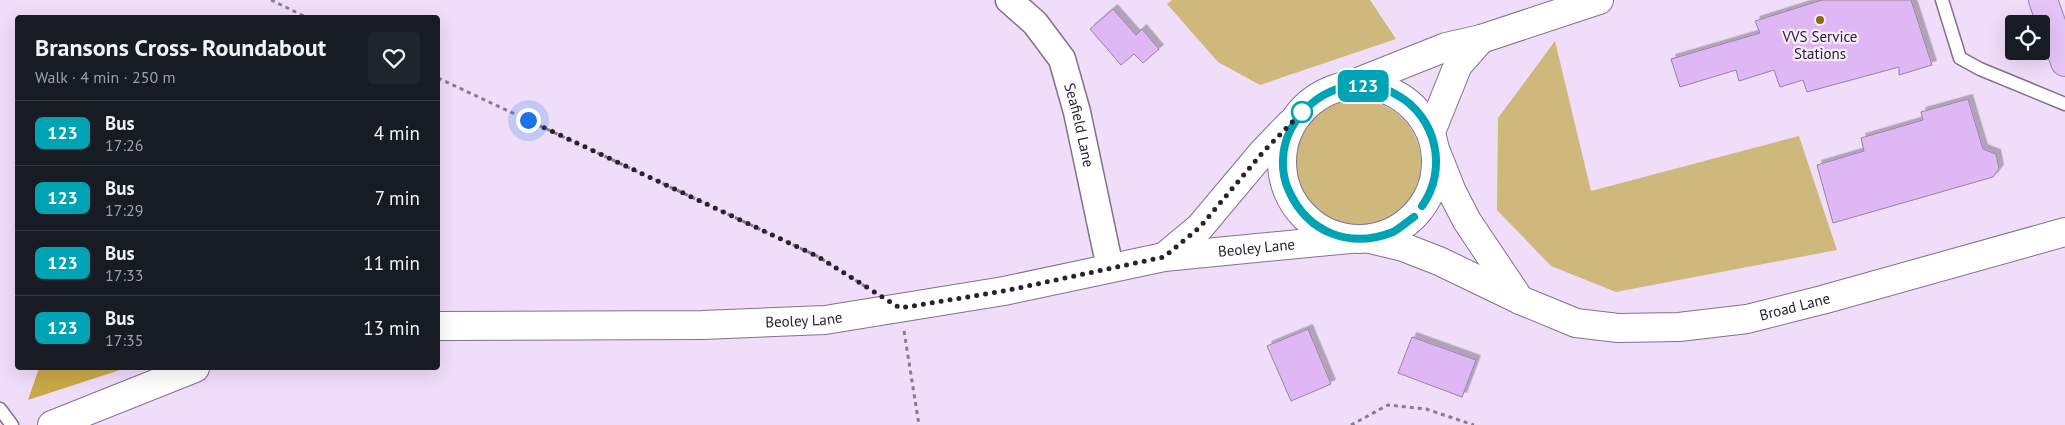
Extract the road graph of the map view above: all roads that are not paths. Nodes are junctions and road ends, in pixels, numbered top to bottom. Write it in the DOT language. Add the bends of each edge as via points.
graph roads {
  1 [pos="1009,0"];
  2 [pos="1599,0"];
  3 [pos="1942,0"];
  4 [pos="2032,0"];
  5 [pos="2048,12"];
  6 [pos="1481,40"];
  7 [pos="2065,62"];
  8 [pos="1347,86"];
  9 [pos="2065,104"];
  10 [pos="1297,117"];
  11 [pos="1433,142"];
  12 [pos="2065,232"];
  13 [pos="1360,239"];
  14 [pos="1164,257"];
  15 [pos="1110,268"];
  16 [pos="1520,300"];
  17 [pos="440,326"];
  18 [pos="190,370"];
  19 [pos="0,409"];
  20 [pos="12,425"];
  21 [pos="52,425"];
  1 -- 15 [label="street, Seafield Lane" via="1035,23 1062,59 1077,112"];
  2 -- 6 [label="main road"];
  3 -- 9 [label="lane" via="1960,58"];
  4 -- 5 [label="highway"];
  5 -- 7 [label="highway"];
  6 -- 8 [label="main road" via="1446,47"];
  6 -- 11 [label="main road" via="1458,65"];
  8 -- 10 [label="main road" via="1311,102"];
  8 -- 11 [label="main road" via="1372,86 1397,94 1417,110"];
  10 -- 13 [label="main road" via="1286,137 1282,160 1285,184 1295,205 1310,222 1331,234"];
  10 -- 14 [label="main road, Beoley Lane" via="1200,227"];
  11 -- 13 [label="main road" via="1436,172 1429,196 1414,217 1394,231"];
  11 -- 16 [label="main road" via="1467,221"];
  12 -- 16 [label="main road, Broad Lane" via="1822,300 1738,320 1680,327 1618,328 1576,323"];
  13 -- 14 [label="main road, Beoley Lane"];
  13 -- 16 [label="main road, Broad Lane" via="1403,247"];
  14 -- 15 [label="main road, Beoley Lane"];
  15 -- 17 [label="main road, Beoley Lane" via="1004,291 826,320 703,325"];
  18 -- 21 [label="main road"];
  19 -- 20 [label="lane"];
}
